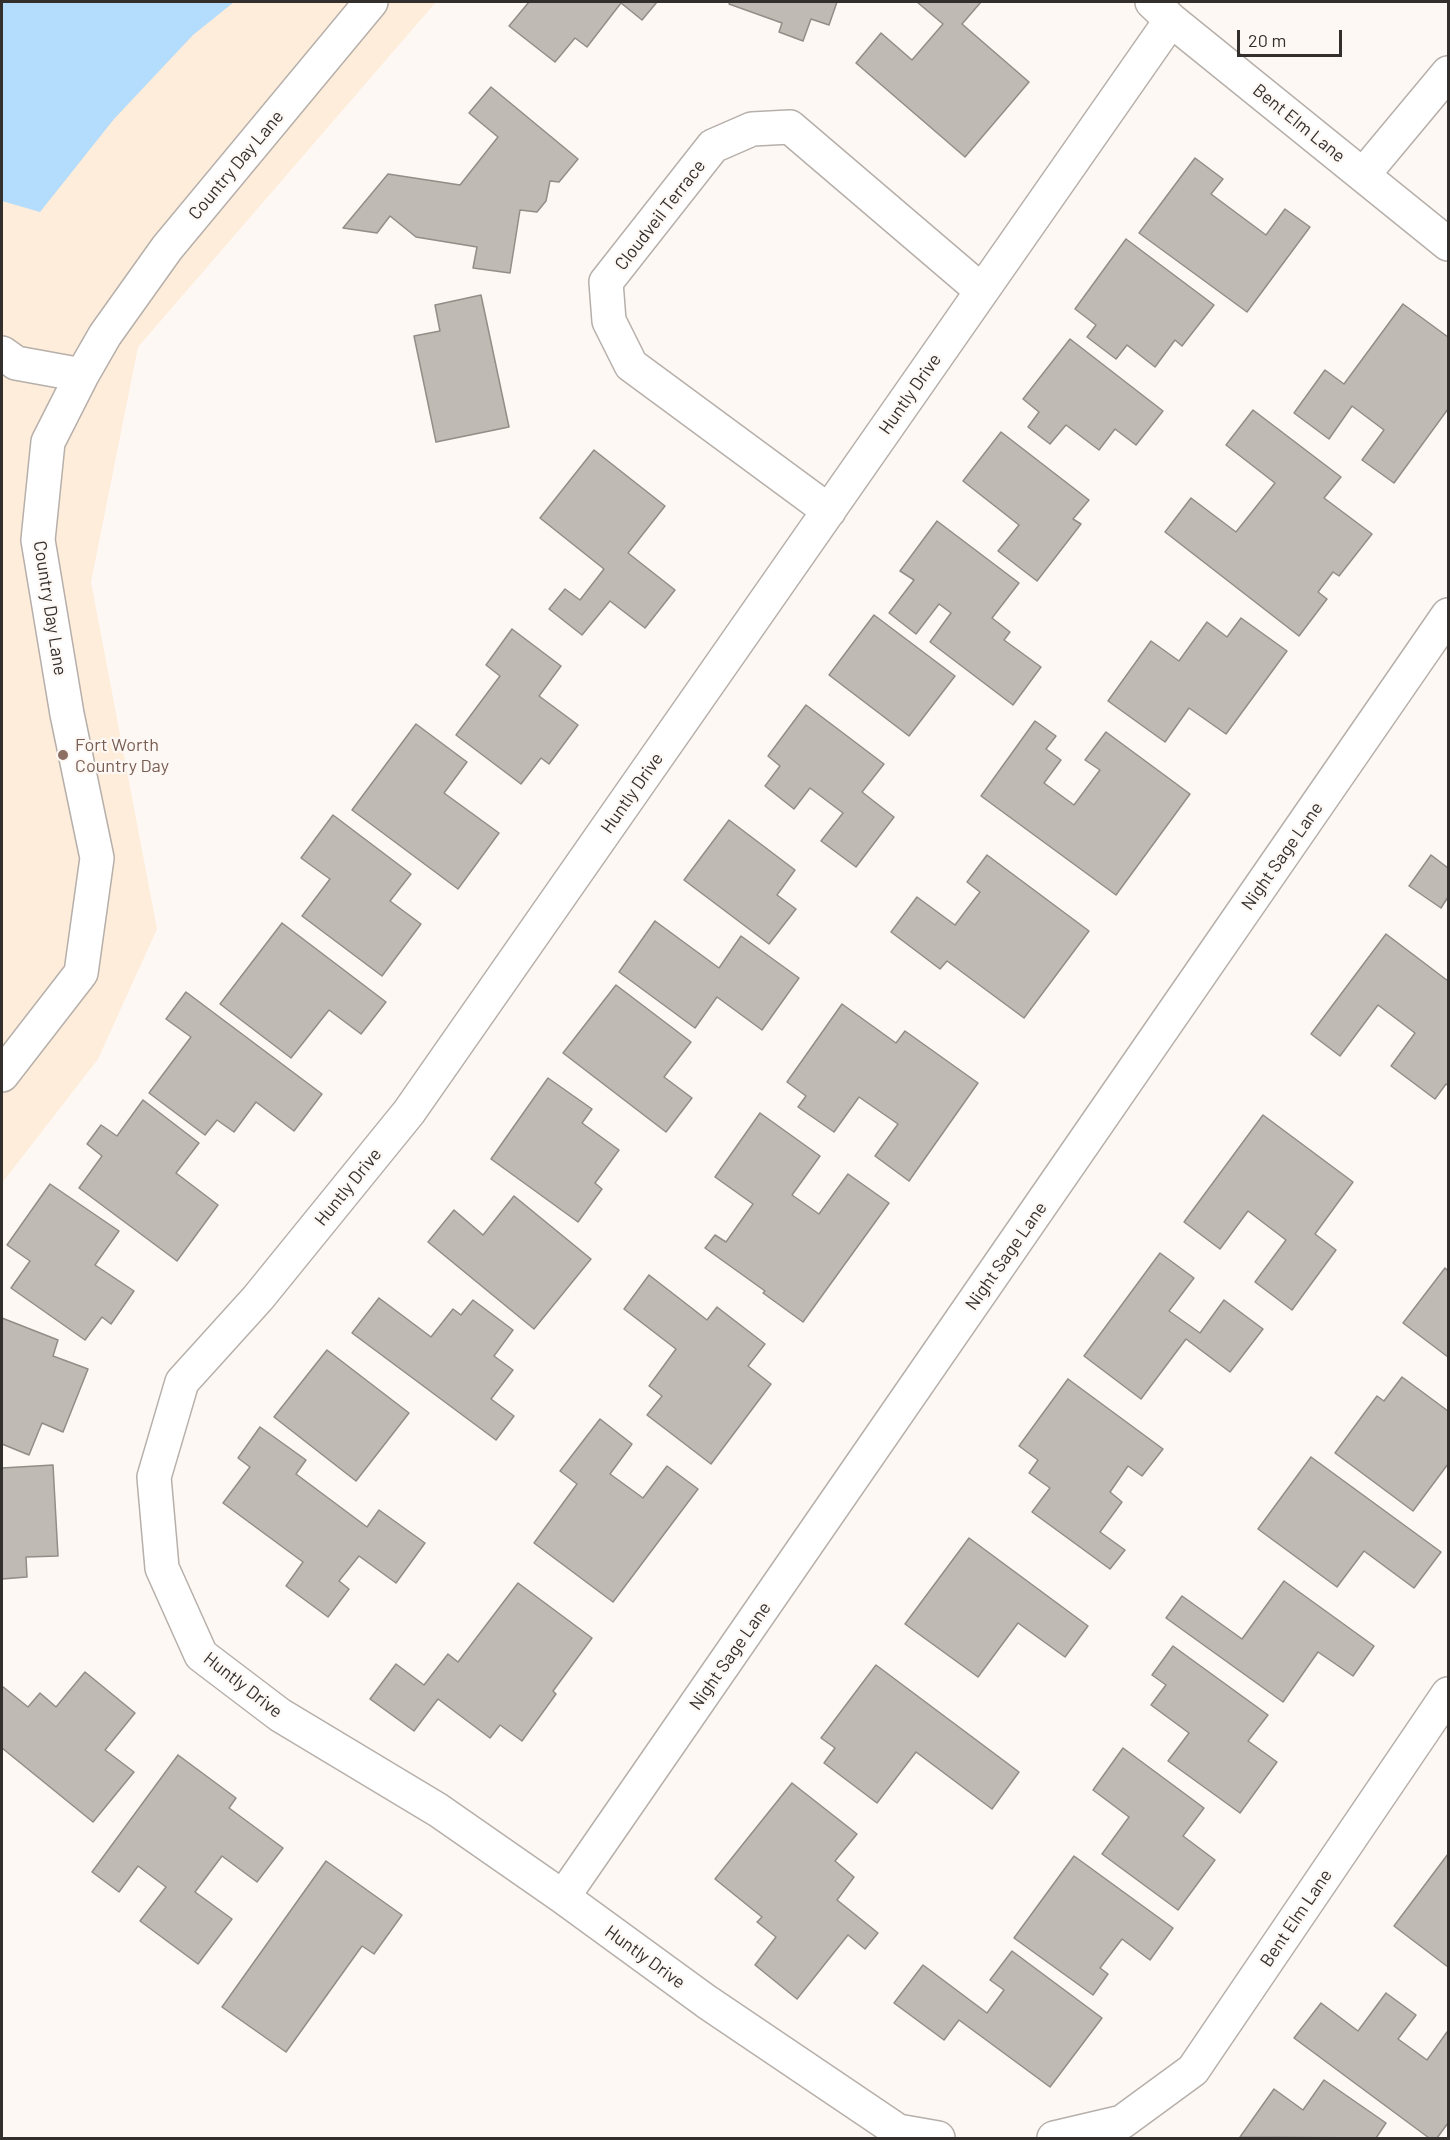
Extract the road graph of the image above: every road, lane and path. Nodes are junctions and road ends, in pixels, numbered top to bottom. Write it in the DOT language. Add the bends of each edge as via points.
graph roads {
  1 [pos="371,2"];
  2 [pos="1161,11"];
  3 [pos="1449,73"];
  4 [pos="1363,175"];
  5 [pos="1449,244"];
  6 [pos="982,291"];
  7 [pos="2,353"];
  8 [pos="82,375"];
  9 [pos="829,511"];
  10 [pos="1449,615"];
  11 [pos="2,1075"];
  12 [pos="1449,1694"];
  13 [pos="563,1897"];
  14 [pos="938,2139"];
  15 [pos="1054,2139"];
  1 -- 8 [label="street, Country Day Lane" via="167,248 105,335"];
  2 -- 4 [label="street, Bent Elm Lane"];
  2 -- 6 [label="street, Huntly Drive"];
  3 -- 4 [label="street"];
  4 -- 5 [label="street, Bent Elm Lane"];
  6 -- 9 [label="street, Huntly Drive"];
  6 -- 9 [label="street, Cloudveil Terrace" via="790,127 752,129 713,146 606,282 609,321 632,365"];
  7 -- 8 [label="street" via="16,363"];
  8 -- 11 [label="street, Country Day Lane" via="48,442 38,540 66,714 97,858 81,973"];
  9 -- 13 [label="street, Huntly Drive" via="409,1112 258,1298 182,1382 153,1477 162,1568 201,1655 280,1715 438,1810"];
  10 -- 13 [label="street, Night Sage Lane"];
  12 -- 15 [label="street, Bent Elm Lane" via="1193,2070 1122,2122"];
  13 -- 14 [label="street, Huntly Drive" via="707,2002 898,2132"];
}
